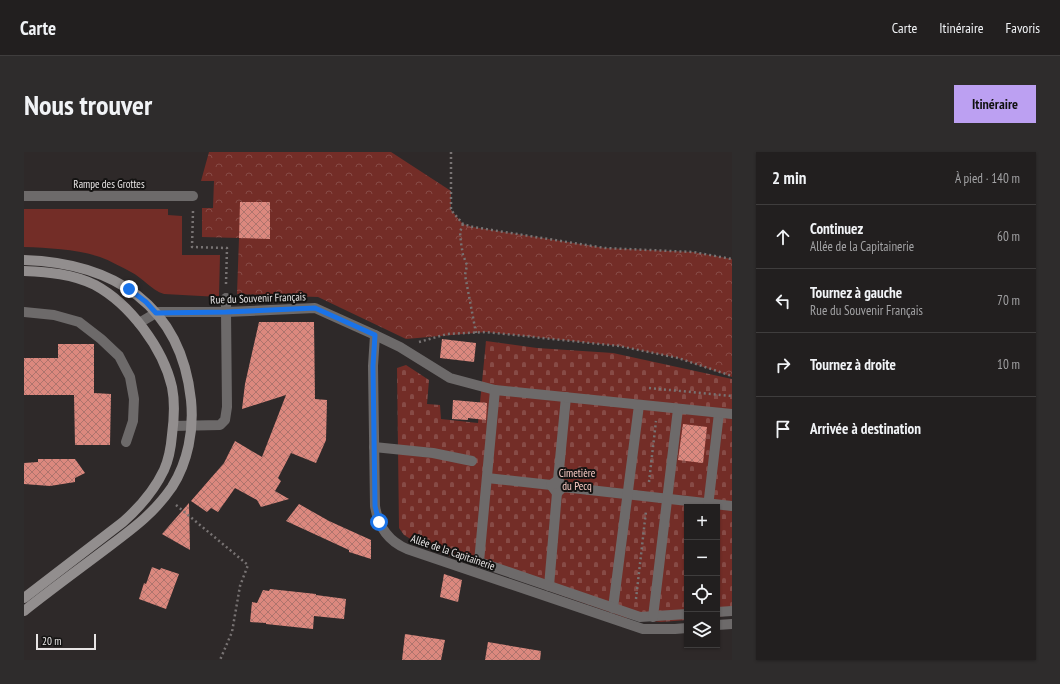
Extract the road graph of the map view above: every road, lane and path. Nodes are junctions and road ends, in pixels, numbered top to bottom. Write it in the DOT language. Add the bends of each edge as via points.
graph roads {
  1 [pos="451,152"];
  2 [pos="24,196"];
  3 [pos="193,196"];
  4 [pos="463,224"];
  5 [pos="732,258"];
  6 [pos="24,260"];
  7 [pos="24,271"];
  8 [pos="226,280"];
  9 [pos="226,298"];
  10 [pos="24,312"];
  11 [pos="226,312"];
  12 [pos="156,313"];
  13 [pos="139,323"];
  14 [pos="476,333"];
  15 [pos="375,335"];
  16 [pos="400,347"];
  17 [pos="732,376"];
  18 [pos="495,390"];
  19 [pos="566,398"];
  20 [pos="639,405"];
  21 [pos="678,409"];
  22 [pos="718,413"];
  23 [pos="732,414"];
  24 [pos="173,426"];
  25 [pos="191,426"];
  26 [pos="126,442"];
  27 [pos="374,447"];
  28 [pos="472,461"];
  29 [pos="487,478"];
  30 [pos="557,486"];
  31 [pos="628,494"];
  32 [pos="667,499"];
  33 [pos="175,504"];
  34 [pos="701,504"];
  35 [pos="708,504"];
  36 [pos="720,506"];
  37 [pos="732,506"];
  38 [pos="549,586"];
  39 [pos="24,598"];
  40 [pos="613,608"];
  41 [pos="24,610"];
  42 [pos="732,611"];
  43 [pos="720,612"];
  44 [pos="684,614"];
  45 [pos="653,617"];
  46 [pos="732,624"];
  47 [pos="720,625"];
  48 [pos="684,628"];
  49 [pos="220,660"];
  1 -- 4 [label="path" via="451,210"];
  2 -- 3 [label="street, Rampe des Grottes"];
  3 -- 8 [label="path" via="192,247 227,248"];
  4 -- 5 [label="path" via="605,248 693,252"];
  4 -- 14 [label="path" via="460,243 467,265 465,275"];
  6 -- 12 [label="main road" via="64,263 98,272 129,289"];
  7 -- 13 [label="main road" via="64,274 94,285 105,291"];
  9 -- 11 [label="street"];
  10 -- 26 [label="street" via="54,315 79,322 119,356 130,377 134,399 133,421"];
  11 -- 12 [label="street, Rue du Souvenir Français"];
  11 -- 15 [label="street, Rue du Souvenir Français" via="315,308"];
  11 -- 25 [label="street" via="225,420 220,425"];
  12 -- 13 [label="street, Rue du Souvenir Français"];
  12 -- 25 [label="main road" via="187,370 192,410"];
  13 -- 24 [label="main road" via="166,368 172,388"];
  14 -- 16 [label="path" via="447,334"];
  14 -- 17 [label="path" via="619,346 678,358"];
  15 -- 16 [label="street, Rue du Souvenir Français"];
  15 -- 27 [label="street, Allée de la Capitainerie"];
  16 -- 18 [label="street, Rue du Souvenir Français" via="450,378"];
  18 -- 19 [label="street, Rue du Souvenir Français"];
  18 -- 29 [label="street"];
  19 -- 20 [label="street, Rue du Souvenir Français"];
  19 -- 30 [label="street"];
  20 -- 21 [label="street, Rue du Souvenir Français"];
  20 -- 31 [label="street"];
  21 -- 22 [label="street, Rue du Souvenir Français"];
  21 -- 32 [label="street"];
  22 -- 23 [label="street, Rue du Souvenir Français"];
  22 -- 35 [label="street"];
  24 -- 25 [label="street"];
  24 -- 39 [label="main road" via="171,448 164,470 148,498 123,522"];
  25 -- 41 [label="main road" via="182,469 160,504 135,527"];
  27 -- 28 [label="street" via="433,453"];
  27 -- 48 [label="street, Allée de la Capitainerie" via="377,516 385,533 401,546 643,629"];
  29 -- 30 [label="street"];
  29 -- 38 [label="street" via="479,562"];
  30 -- 31 [label="street"];
  30 -- 38 [label="street"];
  31 -- 32 [label="street"];
  31 -- 40 [label="street"];
  32 -- 34 [label="street"];
  32 -- 45 [label="street"];
  33 -- 49 [label="path" via="248,565 240,586 232,632"];
  36 -- 37 [label="street"];
  38 -- 40 [label="street"];
  40 -- 45 [label="street" via="640,618"];
  42 -- 43 [label="street"];
  44 -- 45 [label="street"];
  46 -- 47 [label="street"];
}
